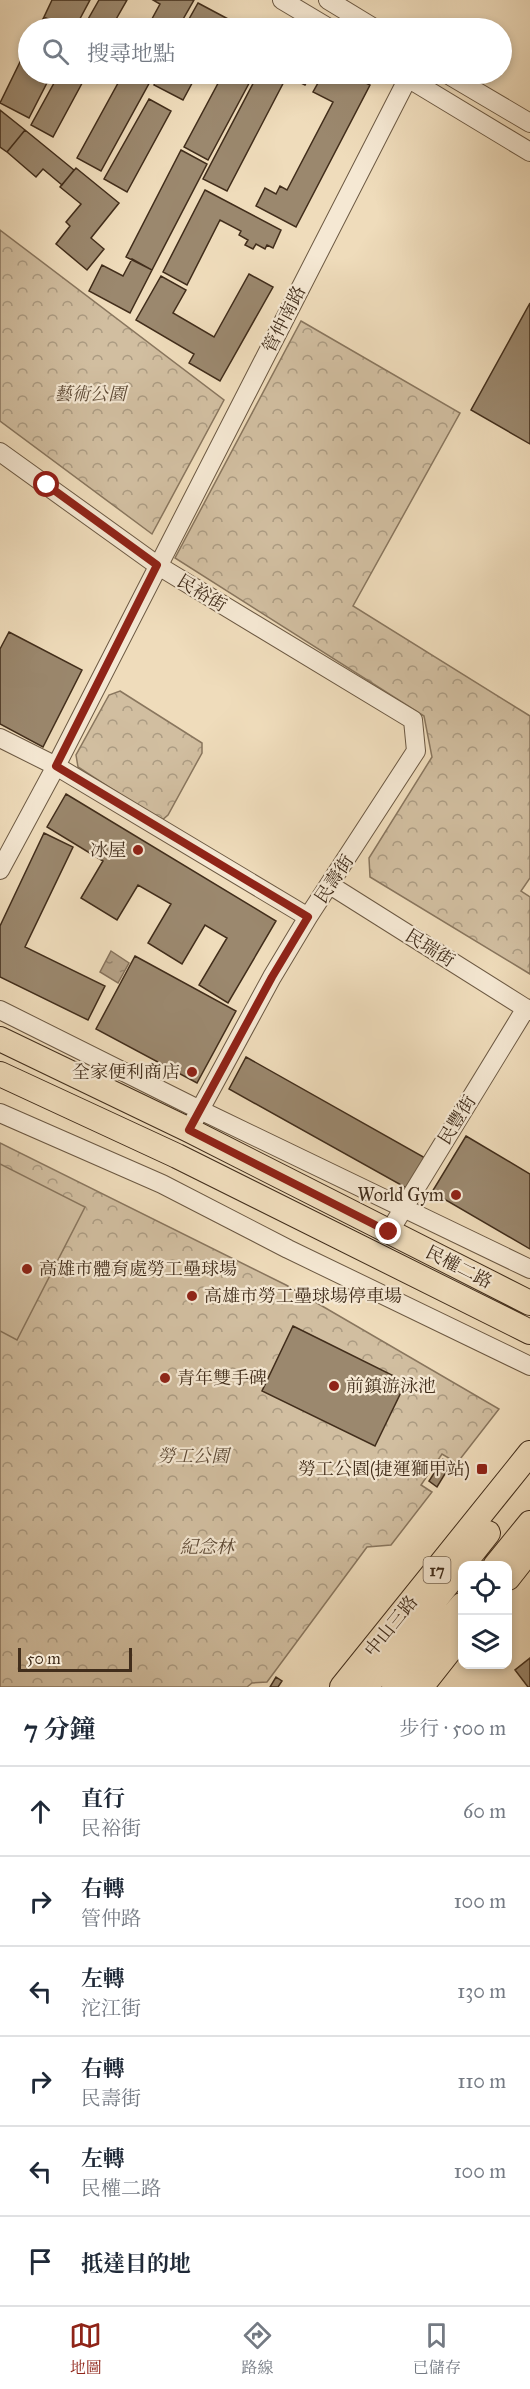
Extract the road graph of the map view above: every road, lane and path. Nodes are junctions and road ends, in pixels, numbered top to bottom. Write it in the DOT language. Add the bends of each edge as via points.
graph roads {
  1 [pos="282,0"];
  2 [pos="328,0"];
  3 [pos="312,18"];
  4 [pos="358,18"];
  5 [pos="401,84"];
  6 [pos="420,84"];
  7 [pos="464,84"];
  8 [pos="530,123"];
  9 [pos="530,152"];
  10 [pos="0,452"];
  11 [pos="157,565"];
  12 [pos="413,720"];
  13 [pos="0,738"];
  14 [pos="56,766"];
  15 [pos="0,870"];
  16 [pos="330,885"];
  17 [pos="308,917"];
  18 [pos="528,1009"];
  19 [pos="0,1010"];
  20 [pos="0,1039"];
  21 [pos="0,1074"];
  22 [pos="0,1113"];
  23 [pos="194,1120"];
  24 [pos="404,1208"];
  25 [pos="389,1232"];
  26 [pos="530,1269"];
  27 [pos="530,1303"];
  28 [pos="530,1332"];
  29 [pos="530,1366"];
  30 [pos="530,1453"];
  31 [pos="530,1480"];
  32 [pos="530,1523"];
  33 [pos="530,1550"];
  34 [pos="499,1561"];
  35 [pos="512,1572"];
  36 [pos="458,1610"];
  37 [pos="458,1640"];
  38 [pos="342,1687"];
  39 [pos="366,1687"];
  40 [pos="394,1687"];
  41 [pos="421,1687"];
  1 -- 3 [label="street"];
  2 -- 4 [label="street"];
  5 -- 11 [label="street, 管仲南路"];
  6 -- 9 [label="street"];
  7 -- 8 [label="street"];
  10 -- 11 [label="street, 民裕街"];
  11 -- 12 [label="street, 民裕街"];
  11 -- 14 [label="street, 管仲南路"];
  12 -- 16 [label="street, 民壽街" via="416,751"];
  13 -- 14 [label="street"];
  14 -- 15 [label="street, 管仲南路"];
  14 -- 17 [label="street"];
  16 -- 17 [label="street, 民壽街"];
  16 -- 18 [label="street, 民瑞街"];
  17 -- 23 [label="street, 民壽街"];
  18 -- 24 [label="street, 民豐街"];
  19 -- 23 [label="street, 民權二路"];
  20 -- 23 [label="main road, 民權二路"];
  21 -- 28 [label="main road, 民權二路" via="177,1156"];
  22 -- 29 [label="street" via="162,1184"];
  23 -- 24 [label="street, 民權二路"];
  23 -- 25 [label="main road, 民權二路"];
  24 -- 25 [label="street, 民豐街"];
  24 -- 26 [label="street, 民權二路"];
  25 -- 27 [label="main road, 民權二路"];
  30 -- 38 [label="main road, 中山三路 / 17"];
  31 -- 39 [label="main road, 中山三路 / 17"];
  32 -- 34 [label="main road"];
  33 -- 35 [label="main road"];
  36 -- 40 [label="main road, 17"];
  37 -- 41 [label="main road"];
}
